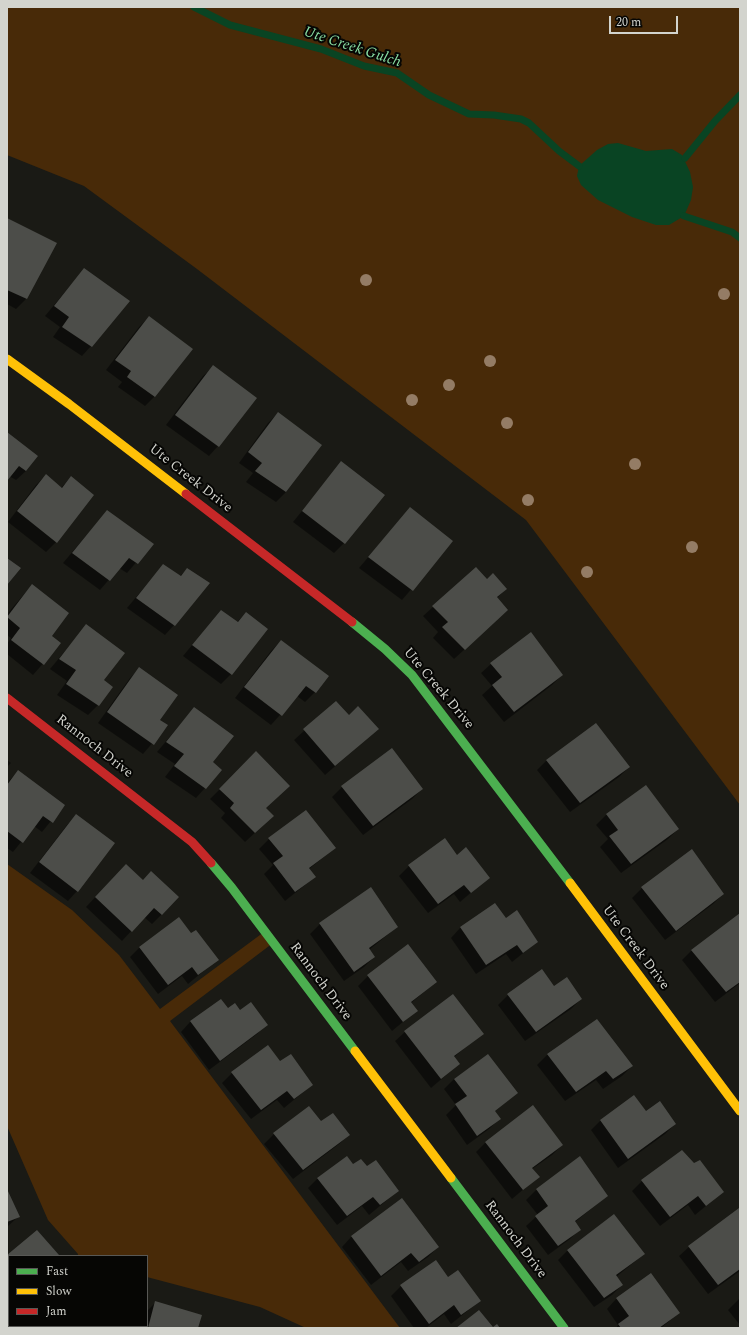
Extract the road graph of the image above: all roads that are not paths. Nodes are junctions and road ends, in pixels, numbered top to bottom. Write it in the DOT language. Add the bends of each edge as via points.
graph roads {
  1 [pos="7,359"];
  2 [pos="7,698"];
  3 [pos="740,1111"];
  4 [pos="564,1328"];
  1 -- 3 [label="street, Ute Creek Drive" via="357,626 412,675"];
  2 -- 4 [label="street, Rannoch Drive" via="192,842 232,888"];
}
